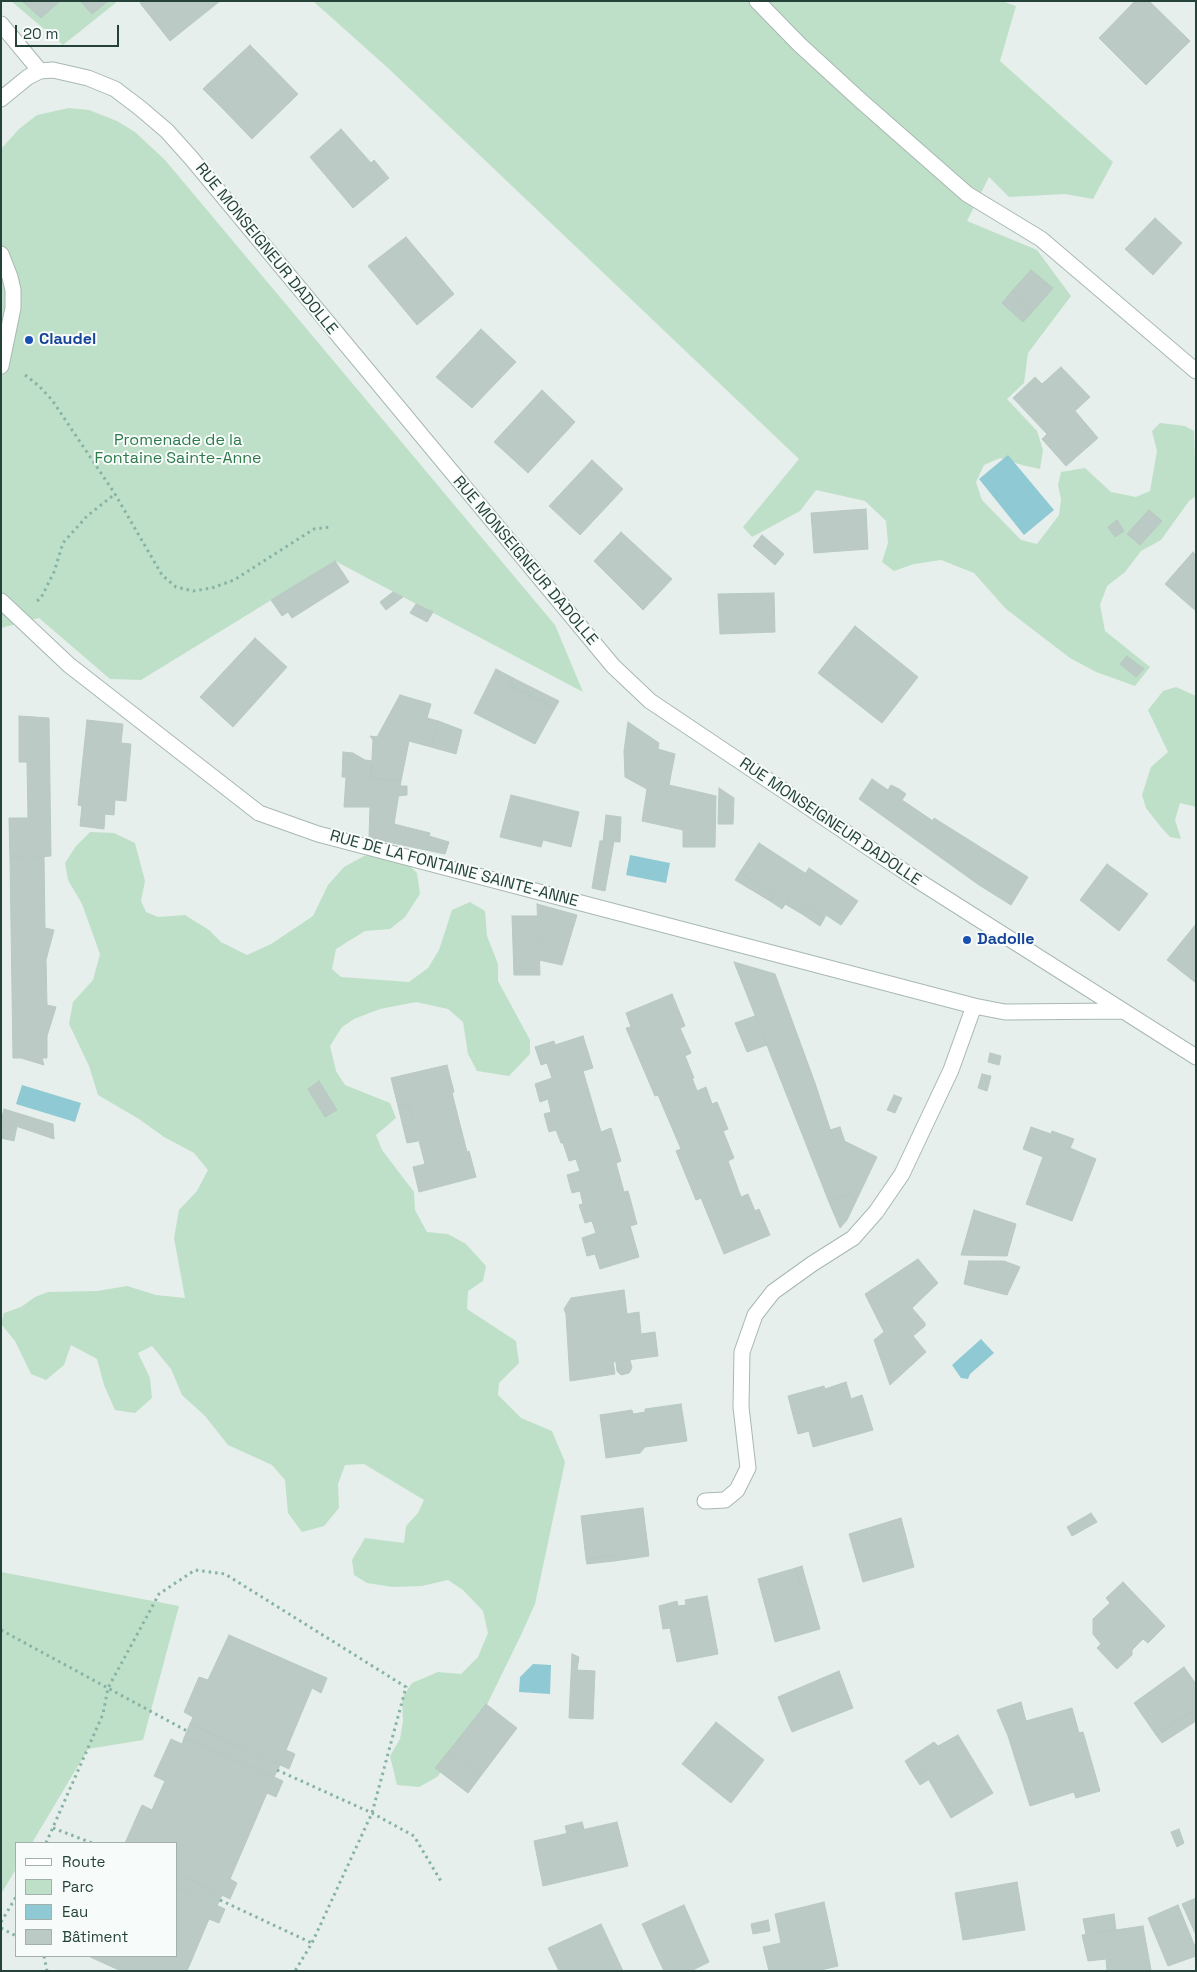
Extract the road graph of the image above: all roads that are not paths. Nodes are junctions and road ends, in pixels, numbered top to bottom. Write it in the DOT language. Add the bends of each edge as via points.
graph roads {
  1 [pos="757,1"];
  2 [pos="1,24"];
  3 [pos="40,71"];
  4 [pos="1,99"];
  5 [pos="1,254"];
  6 [pos="2,365"];
  7 [pos="1196,371"];
  8 [pos="1,601"];
  9 [pos="974,1006"];
  10 [pos="1122,1011"];
  11 [pos="1196,1057"];
  12 [pos="705,1501"];
  1 -- 7 [label="street" via="800,45 967,194 1041,239"];
  2 -- 3 [label="street"];
  3 -- 4 [label="street" via="17,84"];
  3 -- 10 [label="street, RUE MONSEIGNEUR DADOLLE" via="53,70 88,78 115,90 167,131 613,666 650,701 917,880"];
  5 -- 6 [label="street" via="13,290"];
  8 -- 9 [label="street, RUE DE LA FONTAINE SAINTE-ANNE" via="69,665 259,814 318,834"];
  9 -- 10 [label="street, RUE DE LA FONTAINE SAINTE-ANNE" via="1005,1012"];
  9 -- 12 [label="street" via="951,1070 902,1174 876,1212 853,1238 774,1292 755,1315 742,1352 741,1407 748,1468 737,1490 725,1500"];
  10 -- 11 [label="street"];
}
